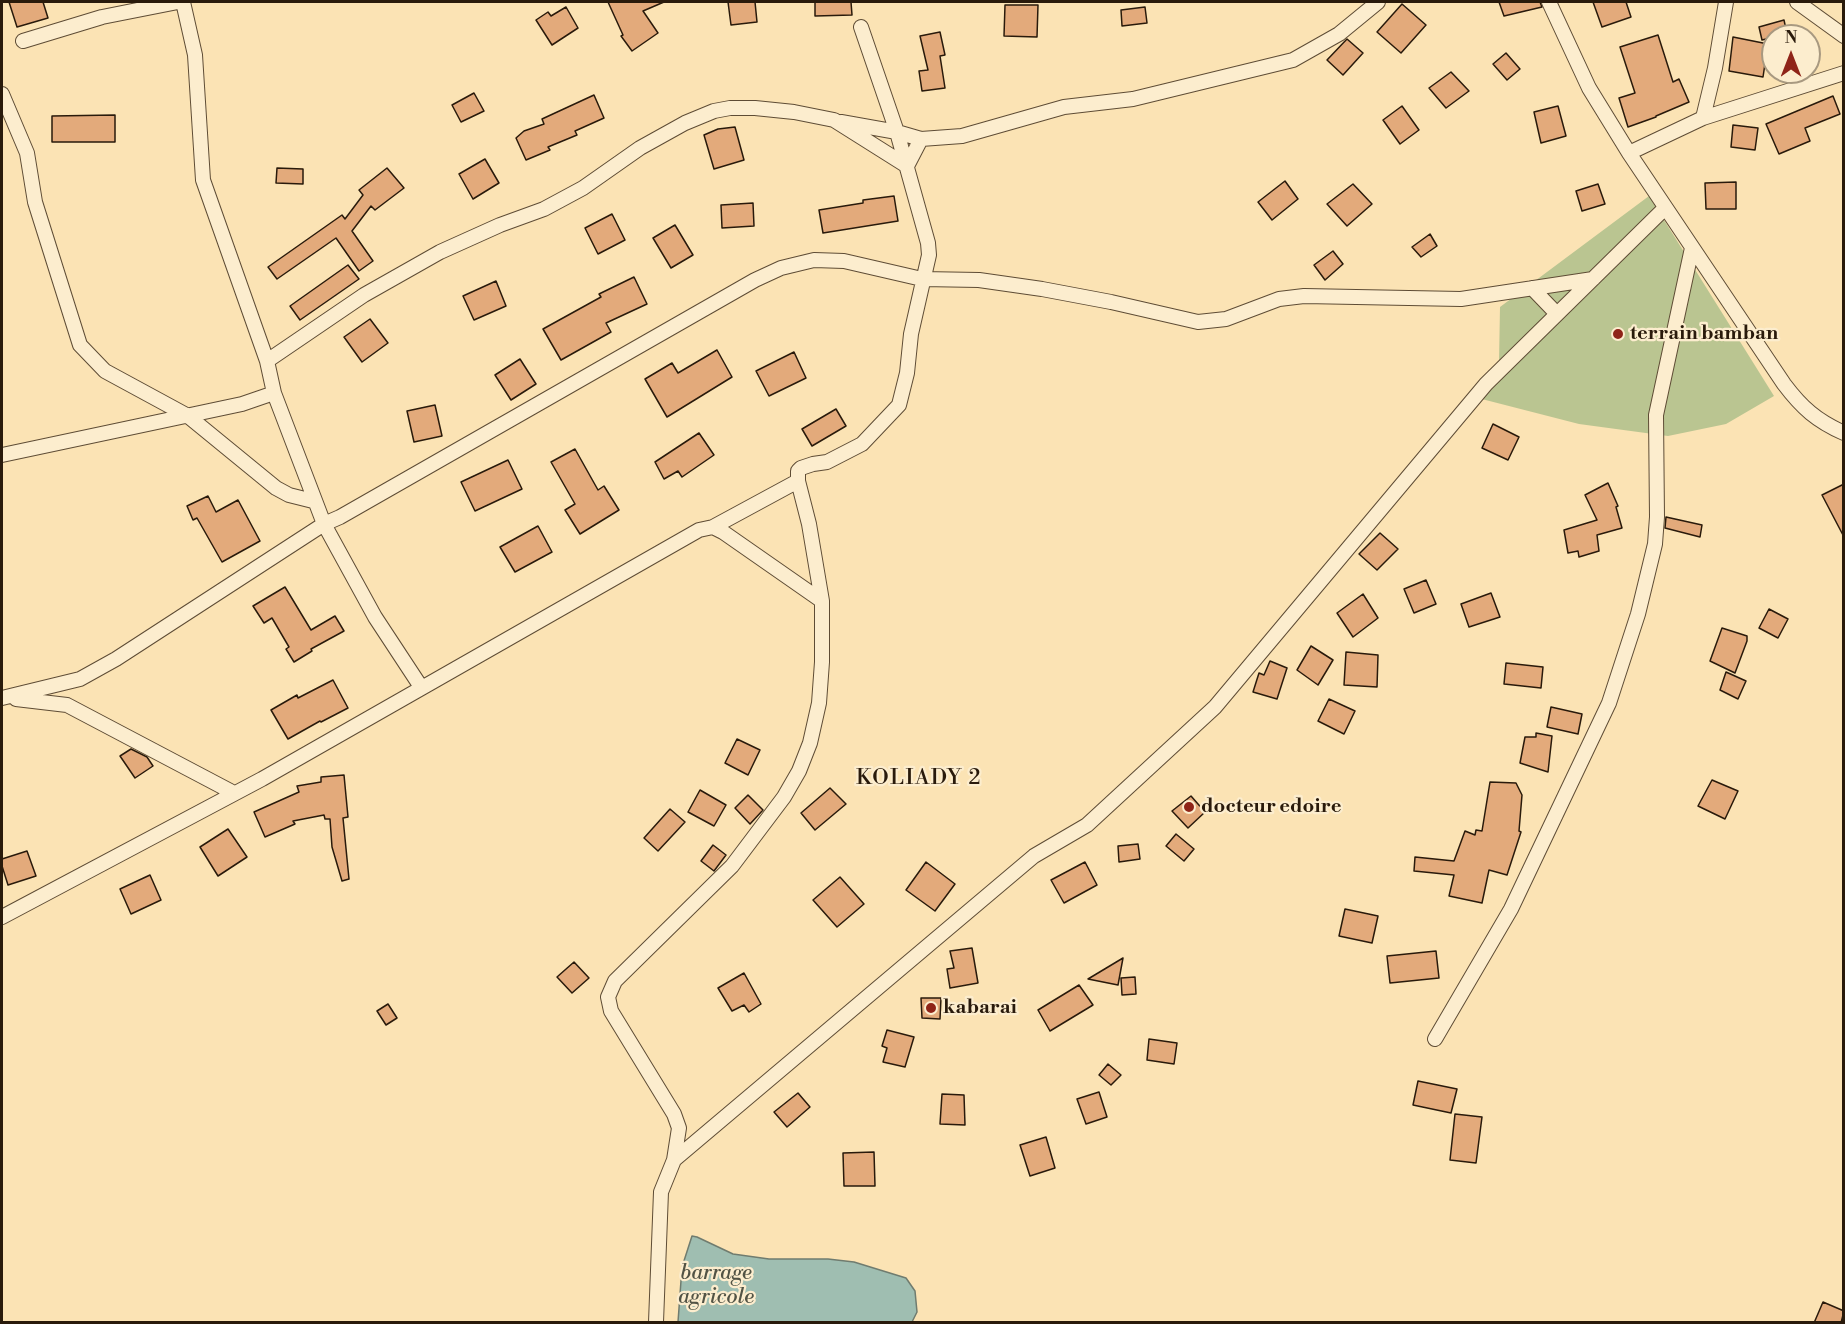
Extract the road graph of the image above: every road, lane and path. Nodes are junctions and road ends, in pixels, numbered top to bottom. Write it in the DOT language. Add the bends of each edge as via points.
graph roads {
  1 [pos="178,2"];
  2 [pos="183,2"];
  3 [pos="1378,2"];
  4 [pos="1549,2"];
  5 [pos="1726,2"];
  6 [pos="1797,2"];
  7 [pos="861,27"];
  8 [pos="1844,36"];
  9 [pos="23,41"];
  10 [pos="1844,73"];
  11 [pos="2,94"];
  12 [pos="1702,118"];
  13 [pos="834,120"];
  14 [pos="897,132"];
  15 [pos="921,139"];
  16 [pos="1629,153"];
  17 [pos="907,166"];
  18 [pos="1665,207"];
  19 [pos="1692,248"];
  20 [pos="922,279"];
  21 [pos="1593,279"];
  22 [pos="1532,288"];
  23 [pos="1557,314"];
  24 [pos="267,361"];
  25 [pos="274,393"];
  26 [pos="188,416"];
  27 [pos="1844,433"];
  28 [pos="2,455"];
  29 [pos="798,481"];
  30 [pos="313,501"];
  31 [pos="324,524"];
  32 [pos="713,527"];
  33 [pos="822,601"];
  34 [pos="421,687"];
  35 [pos="2,698"];
  36 [pos="234,793"];
  37 [pos="2,917"];
  38 [pos="1435,1039"];
  39 [pos="674,1160"];
  40 [pos="656,1323"];
  1 -- 9 [label="street" via="102,16"];
  2 -- 24 [label="street" via="195,55 203,180"];
  3 -- 15 [label="street" via="1339,34 1293,60 1133,99 1064,107 962,136"];
  4 -- 16 [label="street" via="1589,88"];
  5 -- 12 [label="street"];
  6 -- 8 [label="street"];
  7 -- 14 [label="street"];
  10 -- 12 [label="street"];
  11 -- 26 [label="street" via="27,153 35,202 80,345 105,371"];
  12 -- 16 [label="street"];
  13 -- 14 [label="street"];
  13 -- 17 [label="street"];
  13 -- 24 [label="street" via="794,112 730,108 685,123 544,209 440,252 364,295"];
  14 -- 15 [label="street"];
  14 -- 17 [label="street"];
  15 -- 17 [label="street"];
  16 -- 18 [label="street"];
  17 -- 20 [label="street" via="929,255"];
  18 -- 19 [label="street"];
  18 -- 21 [label="street"];
  19 -- 27 [label="street" via="1798,402 1822,423"];
  19 -- 38 [label="street" via="1656,415 1655,544 1638,614 1609,704 1511,909"];
  20 -- 22 [label="street" via="979,280 1042,289 1198,322 1226,319 1280,298 1461,299"];
  20 -- 29 [label="street" via="899,405 862,444 827,462 801,468"];
  20 -- 31 [label="street" via="844,261 814,260 781,268"];
  21 -- 22 [label="street"];
  21 -- 23 [label="street"];
  22 -- 23 [label="street"];
  23 -- 39 [label="street" via="1486,384 1215,707 1087,825 1034,856"];
  24 -- 25 [label="street"];
  25 -- 26 [label="street"];
  25 -- 30 [label="street"];
  26 -- 28 [label="street"];
  26 -- 30 [label="street" via="276,488"];
  29 -- 32 [label="street"];
  29 -- 33 [label="street"];
  30 -- 31 [label="street"];
  31 -- 34 [label="street" via="375,617"];
  31 -- 35 [label="street" via="80,679"];
  32 -- 33 [label="street"];
  32 -- 34 [label="street" via="699,530"];
  33 -- 39 [label="street" via="819,703 800,771 732,866 615,981 608,997 611,1011 674,1114 679,1128"];
  34 -- 36 [label="street"];
  35 -- 36 [label="street" via="67,705"];
  36 -- 37 [label="street"];
  39 -- 40 [label="street" via="661,1192"];
}
